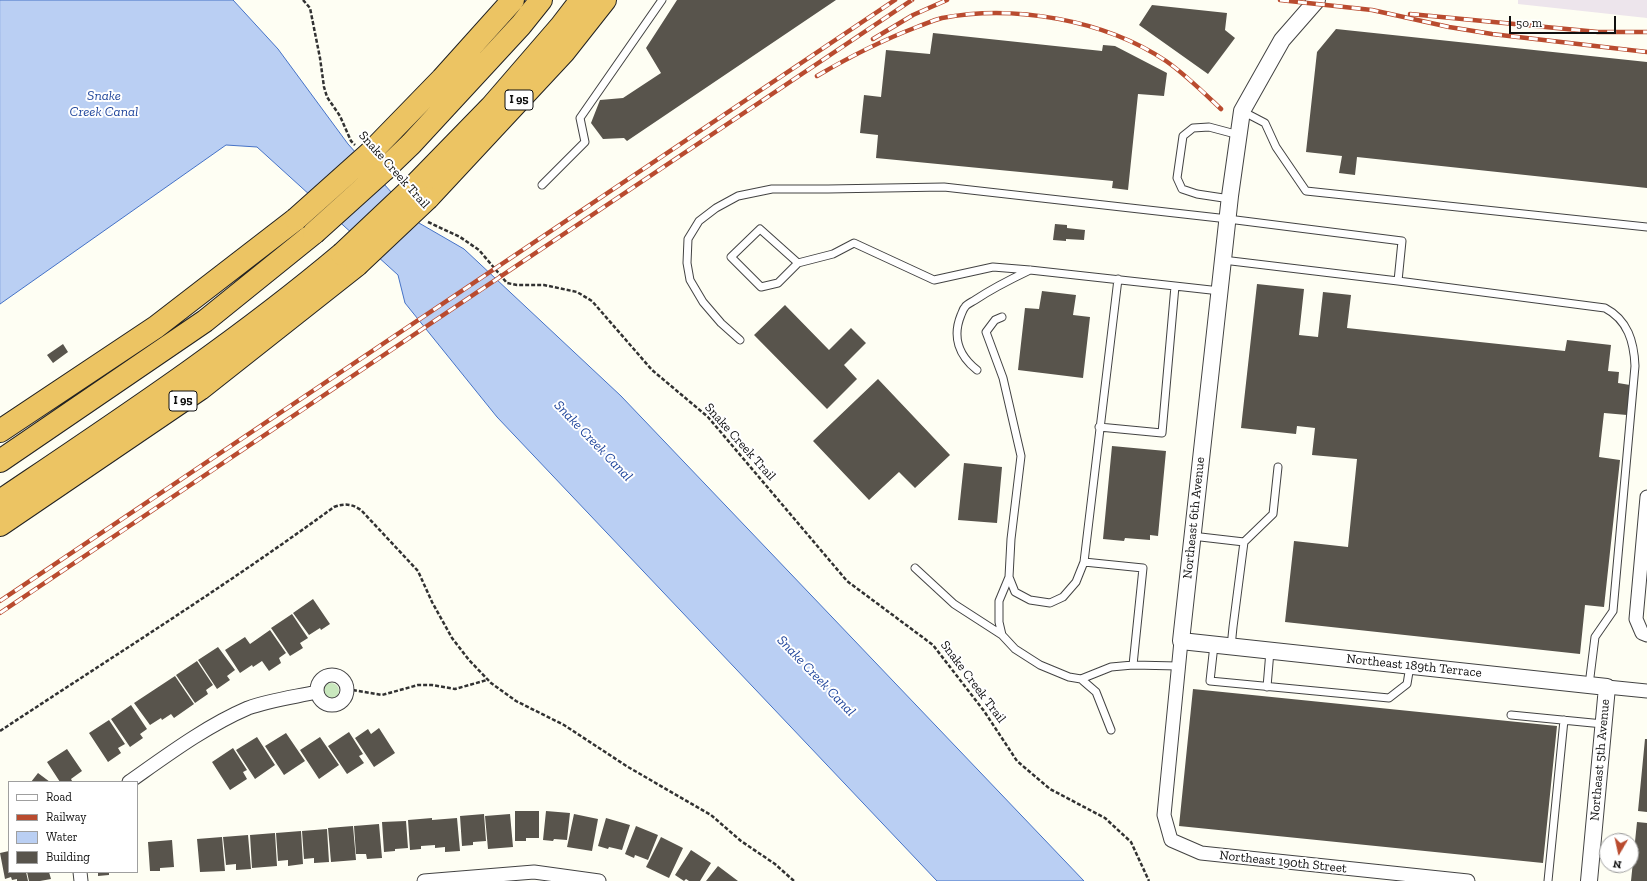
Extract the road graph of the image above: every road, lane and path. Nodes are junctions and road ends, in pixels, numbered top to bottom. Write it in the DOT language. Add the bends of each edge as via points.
graph roads {
  1 [pos="303,0"];
  2 [pos="513,0"];
  3 [pos="541,0"];
  4 [pos="581,0"];
  5 [pos="606,0"];
  6 [pos="662,0"];
  7 [pos="1317,0"];
  8 [pos="1242,111"];
  9 [pos="1239,135"];
  10 [pos="364,149"];
  11 [pos="542,186"];
  12 [pos="421,192"];
  13 [pos="1230,197"];
  14 [pos="424,219"];
  15 [pos="1228,219"];
  16 [pos="1647,227"];
  17 [pos="349,259"];
  18 [pos="1223,260"];
  19 [pos="798,262"];
  20 [pos="1030,270"];
  21 [pos="1118,279"];
  22 [pos="1398,281"];
  23 [pos="1175,286"];
  24 [pos="1220,291"];
  25 [pos="1002,317"];
  26 [pos="740,340"];
  27 [pos="977,370"];
  28 [pos="1099,427"];
  29 [pos="0,431"];
  30 [pos="0,461"];
  31 [pos="1278,467"];
  32 [pos="1647,497"];
  33 [pos="0,501"];
  34 [pos="0,524"];
  35 [pos="1192,536"];
  36 [pos="1244,542"];
  37 [pos="1084,562"];
  38 [pos="915,568"];
  39 [pos="1009,577"];
  40 [pos="1002,635"];
  41 [pos="1647,635"];
  42 [pos="1181,641"];
  43 [pos="1214,645"];
  44 [pos="1232,647"];
  45 [pos="1270,651"];
  46 [pos="1134,665"];
  47 [pos="1178,666"];
  48 [pos="1410,666"];
  49 [pos="1081,679"];
  50 [pos="487,680"];
  51 [pos="1589,685"];
  52 [pos="1268,687"];
  53 [pos="1607,687"];
  54 [pos="347,689"];
  55 [pos="1647,691"];
  56 [pos="317,692"];
  57 [pos="1511,715"];
  58 [pos="1564,720"];
  59 [pos="1604,724"];
  60 [pos="1111,730"];
  61 [pos="0,731"];
  62 [pos="130,781"];
  63 [pos="1171,840"];
  64 [pos="424,881"];
  65 [pos="599,881"];
  66 [pos="794,881"];
  67 [pos="1149,881"];
  68 [pos="1468,881"];
  69 [pos="1548,881"];
  70 [pos="1589,881"];
  1 -- 10 [label="path, Snake Creek Trail" via="310,8 327,97 340,116 351,141"];
  2 -- 10 [label="highway" via="442,79"];
  3 -- 30 [label="highway, bridge" via="417,138 314,233 205,321"];
  4 -- 12 [label="highway"];
  5 -- 12 [label="highway, I 95" via="564,52"];
  6 -- 11 [label="lane" via="580,118 585,142"];
  7 -- 8 [label="street" via="1282,40"];
  8 -- 9 [label="street"];
  8 -- 16 [label="lane" via="1265,123 1276,147 1306,191"];
  9 -- 13 [label="street"];
  9 -- 13 [label="lane" via="1209,127 1193,128 1183,136 1177,178 1182,189 1197,194"];
  10 -- 29 [label="highway, bridge" via="296,219 156,327"];
  12 -- 17 [label="highway, I 95, bridge"];
  13 -- 15 [label="street, Northeast 6th Avenue"];
  14 -- 67 [label="path, Snake Creek Trail" via="479,250 507,283 544,285 577,292 592,301 652,370 708,417 847,581 933,644 984,711 1016,761 1050,789 1105,818 1131,842"];
  15 -- 18 [label="street, Northeast 6th Avenue"];
  15 -- 22 [label="lane" via="1402,241"];
  15 -- 26 [label="lane" via="944,187 772,189 738,196 699,221 688,239 686,251 690,280 703,302"];
  17 -- 33 [label="highway" via="303,287 195,368"];
  17 -- 34 [label="highway, I 95" via="200,389"];
  18 -- 22 [label="lane"];
  18 -- 24 [label="street, Northeast 6th Avenue"];
  19 -- 19 [label="lane" via="760,229 731,257 761,287 778,283"];
  19 -- 20 [label="lane" via="833,254 854,243 934,280 993,267"];
  20 -- 21 [label="lane"];
  20 -- 27 [label="lane" via="993,288 965,306 956,334 962,355"];
  21 -- 23 [label="lane"];
  21 -- 28 [label="lane"];
  22 -- 51 [label="lane" via="1605,308 1614,312 1626,328 1634,350 1635,366 1613,610 1595,637"];
  23 -- 24 [label="lane"];
  23 -- 28 [label="lane" via="1162,433"];
  24 -- 35 [label="street, Northeast 6th Avenue"];
  25 -- 39 [label="lane" via="995,320 986,332 1003,378 1021,456"];
  28 -- 37 [label="lane"];
  31 -- 36 [label="lane" via="1273,514"];
  32 -- 41 [label="street" via="1636,619 1642,633"];
  35 -- 36 [label="lane"];
  35 -- 42 [label="street, Northeast 6th Avenue"];
  36 -- 44 [label="lane"];
  37 -- 39 [label="lane" via="1076,582 1063,597 1050,603 1030,600 1015,592"];
  37 -- 46 [label="lane" via="1143,568"];
  38 -- 40 [label="lane" via="954,604"];
  39 -- 40 [label="lane" via="1000,602 998,622"];
  40 -- 49 [label="lane" via="1015,649 1040,665"];
  42 -- 43 [label="street, Northeast 189th Terrace"];
  42 -- 47 [label="street, Northeast 6th Avenue"];
  43 -- 44 [label="street, Northeast 189th Terrace"];
  43 -- 52 [label="lane" via="1210,681"];
  44 -- 45 [label="street, Northeast 189th Terrace"];
  45 -- 48 [label="street, Northeast 189th Terrace"];
  45 -- 52 [label="lane"];
  46 -- 47 [label="lane"];
  46 -- 49 [label="lane" via="1111,667"];
  47 -- 63 [label="street, Northeast 6th Avenue" via="1164,815"];
  48 -- 51 [label="street, Northeast 189th Terrace"];
  48 -- 52 [label="lane" via="1407,684 1389,698"];
  49 -- 60 [label="lane" via="1096,692"];
  50 -- 54 [label="path" via="456,689 418,685 382,695"];
  50 -- 61 [label="path" via="452,638 418,571 361,510 353,505 342,504"];
  50 -- 66 [label="path" via="516,701 564,725 628,767 711,815"];
  51 -- 53 [label="street, Northeast 189th Terrace"];
  53 -- 55 [label="street, Northeast 189th Terrace"];
  53 -- 59 [label="street, Northeast 5th Avenue"];
  54 -- 56 [label="street" via="344,699 336,705 321,701"];
  54 -- 56 [label="street" via="343,680 330,675 321,679"];
  56 -- 62 [label="street" via="248,708 200,733"];
  57 -- 58 [label="lane"];
  58 -- 59 [label="lane"];
  58 -- 69 [label="lane"];
  59 -- 70 [label="street, Northeast 5th Avenue"];
  63 -- 68 [label="street, Northeast 190th Street" via="1201,853"];
  64 -- 65 [label="street" via="534,872"];
}
